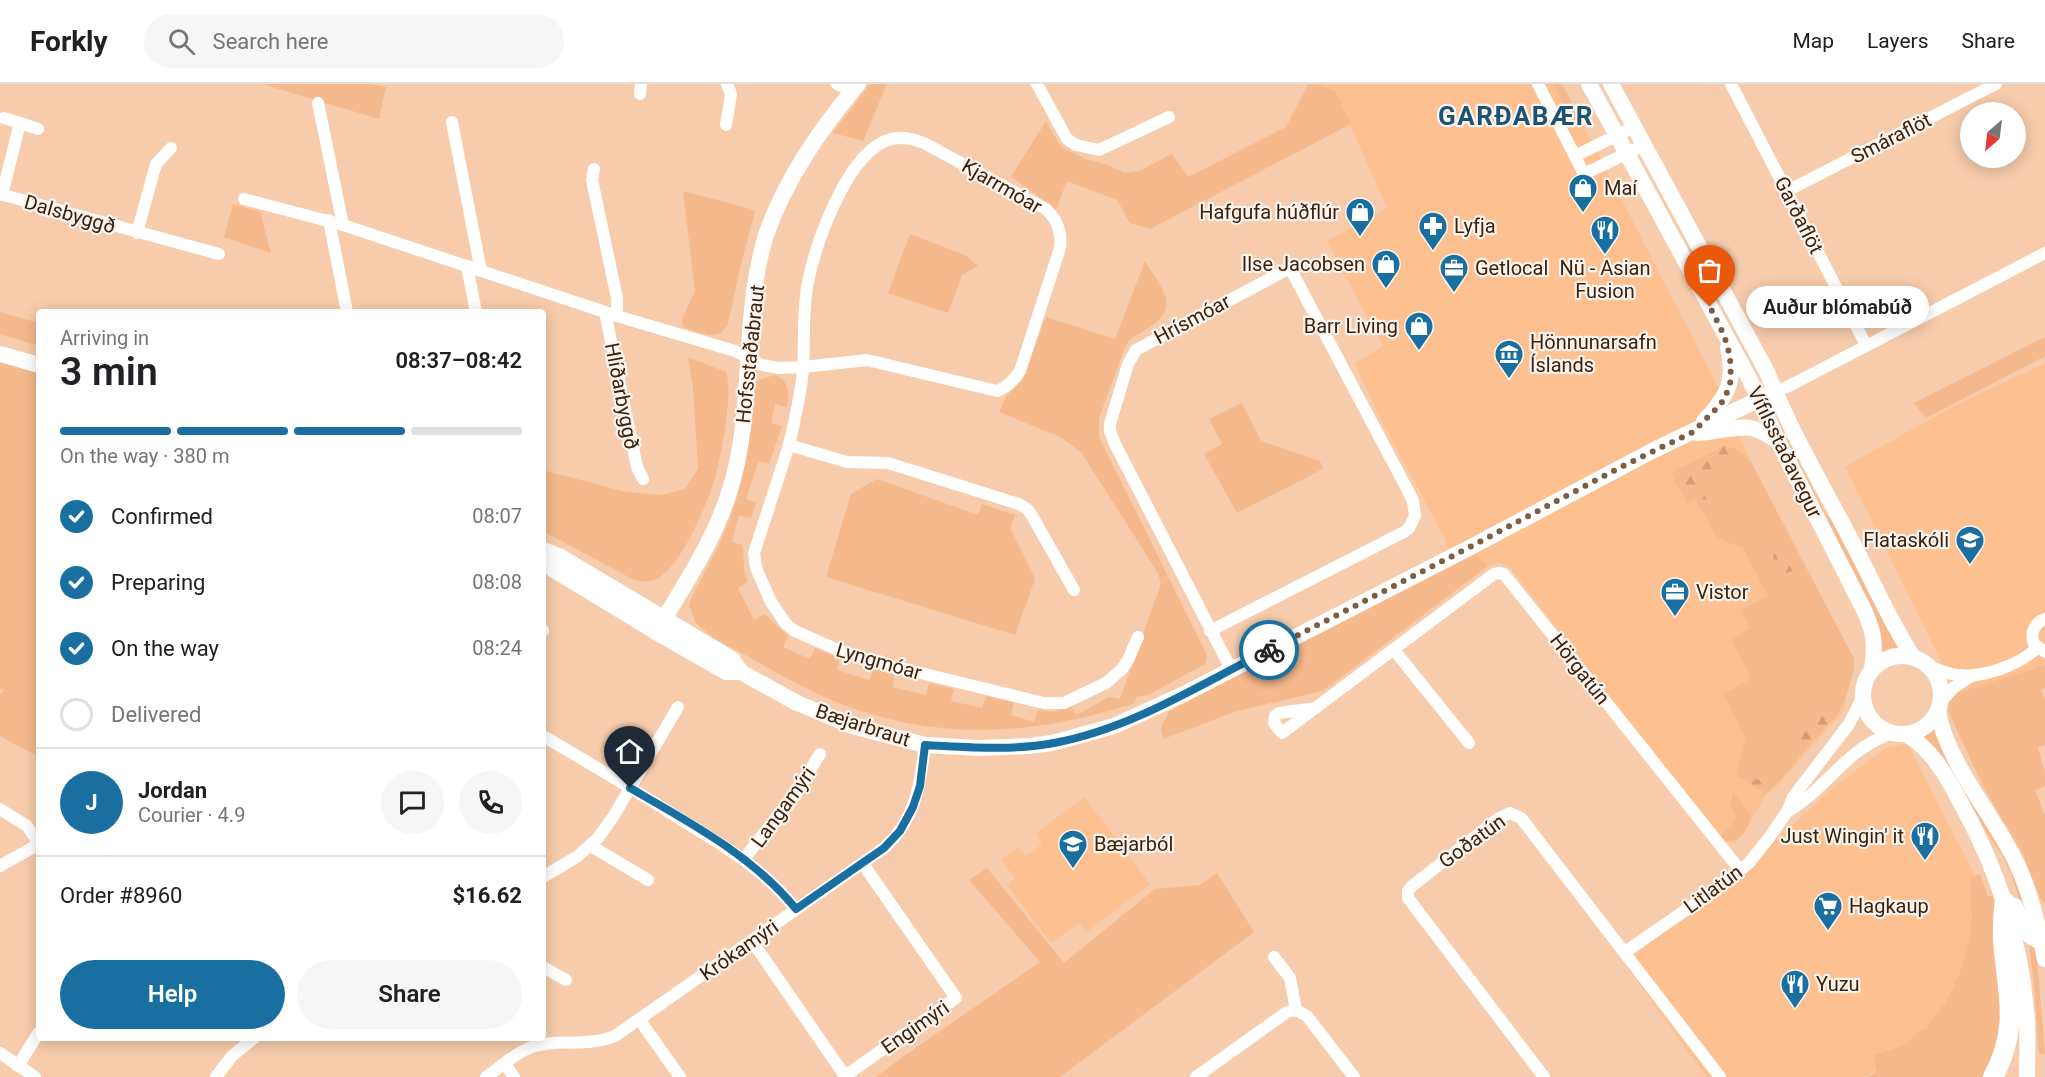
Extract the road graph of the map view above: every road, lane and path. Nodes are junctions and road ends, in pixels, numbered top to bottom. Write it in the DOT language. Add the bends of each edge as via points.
graph roads {
  1 [pos="727,84"];
  2 [pos="1036,84"];
  3 [pos="1538,84"];
  4 [pos="1589,84"];
  5 [pos="1611,84"];
  6 [pos="1731,84"];
  7 [pos="1996,84"];
  8 [pos="849,86"];
  9 [pos="318,103"];
  10 [pos="1170,117"];
  11 [pos="4,118"];
  12 [pos="452,122"];
  13 [pos="21,123"];
  14 [pos="726,125"];
  15 [pos="1634,127"];
  16 [pos="38,129"];
  17 [pos="1617,135"];
  18 [pos="1644,145"];
  19 [pos="171,148"];
  20 [pos="1627,153"];
  21 [pos="1575,156"];
  22 [pos="594,169"];
  23 [pos="1787,191"];
  24 [pos="1,195"];
  25 [pos="244,199"];
  26 [pos="329,220"];
  27 [pos="343,225"];
  28 [pos="137,233"];
  29 [pos="2045,253"];
  30 [pos="219,254"];
  31 [pos="467,266"];
  32 [pos="481,271"];
  33 [pos="346,309"];
  34 [pos="475,309"];
  35 [pos="611,314"];
  36 [pos="1724,335"];
  37 [pos="1866,345"];
  38 [pos="0,354"];
  39 [pos="748,359"];
  40 [pos="36,364"];
  41 [pos="803,368"];
  42 [pos="1774,392"];
  43 [pos="1758,398"];
  44 [pos="1693,432"];
  45 [pos="1778,441"];
  46 [pos="789,445"];
  47 [pos="643,480"];
  48 [pos="546,551"];
  49 [pos="546,562"];
  50 [pos="1074,590"];
  51 [pos="2045,619"];
  52 [pos="660,625"];
  53 [pos="1210,631"];
  54 [pos="1138,637"];
  55 [pos="1394,650"];
  56 [pos="2041,650"];
  57 [pos="1913,657"];
  58 [pos="1930,667"];
  59 [pos="1231,669"];
  60 [pos="1872,669"];
  61 [pos="1974,675"];
  62 [pos="1863,696"];
  63 [pos="1939,706"];
  64 [pos="678,707"];
  65 [pos="1316,708"];
  66 [pos="1899,733"];
  67 [pos="546,738"];
  68 [pos="1469,743"];
  69 [pos="925,745"];
  70 [pos="820,754"];
  71 [pos="630,788"];
  72 [pos="0,809"];
  73 [pos="1787,812"];
  74 [pos="36,840"];
  75 [pos="36,846"];
  76 [pos="591,846"];
  77 [pos="744,859"];
  78 [pos="863,864"];
  79 [pos="0,867"];
  80 [pos="1740,870"];
  81 [pos="546,875"];
  82 [pos="648,880"];
  83 [pos="1998,882"];
  84 [pos="2028,889"];
  85 [pos="2005,902"];
  86 [pos="796,909"];
  87 [pos="2045,911"];
  88 [pos="752,941"];
  89 [pos="2043,942"];
  90 [pos="1624,952"];
  91 [pos="1274,957"];
  92 [pos="2045,959"];
  93 [pos="546,969"];
  94 [pos="566,981"];
  95 [pos="1296,1010"];
  96 [pos="639,1019"];
  97 [pos="36,1037"];
  98 [pos="250,1041"];
  99 [pos="0,1053"];
  100 [pos="505,1064"];
  101 [pos="18,1066"];
  102 [pos="35,1077"];
  103 [pos="216,1077"];
  104 [pos="486,1077"];
  105 [pos="514,1077"];
  106 [pos="680,1077"];
  107 [pos="1196,1077"];
  108 [pos="1354,1077"];
  109 [pos="1544,1077"];
  110 [pos="1720,1077"];
  111 [pos="1993,1077"];
  112 [pos="2027,1077"];
  1 -- 14 [label="street" via="731,94"];
  2 -- 10 [label="street" via="1067,139 1087,148 1099,150"];
  3 -- 21 [label="street"];
  4 -- 17 [label="main road, Vífilsstaðavegur"];
  5 -- 15 [label="main road, Vífilsstaðavegur"];
  6 -- 23 [label="street, Garðaflöt"];
  7 -- 23 [label="street, Smáraflöt"];
  8 -- 39 [label="main road, Hofsstaðabraut" via="779,201 761,256"];
  9 -- 27 [label="street"];
  11 -- 13 [label="street"];
  12 -- 32 [label="street"];
  13 -- 16 [label="street"];
  13 -- 24 [label="street, Dalsbyggð"];
  15 -- 17 [label="street"];
  15 -- 18 [label="main road, Vífilsstaðavegur"];
  17 -- 20 [label="main road, Vífilsstaðavegur"];
  17 -- 21 [label="street"];
  18 -- 20 [label="street"];
  18 -- 42 [label="main road, Vífilsstaðavegur" via="1767,372"];
  19 -- 28 [label="street, Dalsbyggð" via="156,164"];
  20 -- 21 [label="street" via="1584,174"];
  20 -- 36 [label="main road, Vífilsstaðavegur"];
  22 -- 35 [label="street, Hlíðarbyggð" via="592,180 617,298"];
  23 -- 37 [label="street, Garðaflöt"];
  24 -- 28 [label="street, Dalsbyggð"];
  25 -- 26 [label="street, Hlíðarbyggð"];
  26 -- 27 [label="street, Hlíðarbyggð"];
  26 -- 33 [label="street"];
  27 -- 31 [label="street, Hlíðarbyggð"];
  28 -- 30 [label="street, Dalsbyggð"];
  29 -- 37 [label="street"];
  31 -- 32 [label="street, Hlíðarbyggð"];
  31 -- 34 [label="street"];
  32 -- 35 [label="street, Hlíðarbyggð"];
  35 -- 39 [label="street, Hlíðarbyggð" via="735,351"];
  35 -- 47 [label="street, Hlíðarbyggð" via="637,468"];
  36 -- 43 [label="main road, Vífilsstaðavegur"];
  36 -- 44 [label="main road" via="1731,370 1728,389 1719,406"];
  37 -- 42 [label="street"];
  38 -- 40 [label="main road"];
  39 -- 41 [label="street, Kjarrmóar" via="778,368"];
  39 -- 52 [label="main road, Hofsstaðabraut" via="732,483 713,534"];
  41 -- 41 [label="street, Kjarrmóar" via="867,360 997,391 1004,388 1020,370 1060,248 1056,221 1046,209 924,142 897,138 879,145 846,182 818,244 807,285"];
  41 -- 46 [label="street, Lyngmóar"];
  42 -- 43 [label="main road, Bæjarbraut"];
  42 -- 57 [label="main road, Vífilsstaðavegur"];
  43 -- 44 [label="main road, Bæjarbraut"];
  43 -- 45 [label="main road, Vífilsstaðavegur"];
  44 -- 45 [label="main road" via="1748,427"];
  44 -- 59 [label="main road, Bæjarbraut"];
  45 -- 60 [label="main road, Vífilsstaðavegur" via="1870,623 1875,649"];
  46 -- 50 [label="street" via="848,462 888,463 1019,504 1028,509"];
  46 -- 54 [label="street, Lyngmóar" via="754,561 771,602 795,632 871,661 1057,704 1072,700 1114,676 1128,660"];
  48 -- 52 [label="main road, Bæjarbraut" via="561,556"];
  49 -- 52 [label="main road, Bæjarbraut" via="554,570"];
  51 -- 56 [label="street" via="2033,629 2032,639"];
  52 -- 69 [label="main road, Bæjarbraut" via="732,659 741,672 795,702 852,726"];
  53 -- 53 [label="street, Hrísmóar" via="1404,532 1415,516 1407,489 1290,268 1136,350 1110,424 1112,438"];
  53 -- 59 [label="street, Hrísmóar"];
  55 -- 65 [label="street, Hörgatún"];
  55 -- 68 [label="street"];
  55 -- 80 [label="street, Hörgatún" via="1494,574 1504,574"];
  56 -- 61 [label="street" via="2019,662"];
  57 -- 58 [label="main road, Vífilsstaðavegur"];
  57 -- 60 [label="main road" via="1891,657"];
  58 -- 61 [label="street" via="1960,676"];
  58 -- 63 [label="main road" via="1940,684"];
  59 -- 69 [label="main road, Bæjarbraut" via="1153,709 1077,738 1029,746"];
  60 -- 62 [label="main road, Vífilsstaðavegur" via="1863,686"];
  61 -- 63 [label="street" via="1953,688"];
  62 -- 66 [label="main road" via="1871,719 1880,728"];
  62 -- 73 [label="street, Litlatún" via="1849,724 1793,797"];
  63 -- 66 [label="main road" via="1925,726"];
  63 -- 84 [label="main road" via="1940,725 1949,747 2016,861"];
  64 -- 71 [label="street"];
  66 -- 73 [label="street, Litlatún" via="1860,748 1815,793"];
  66 -- 83 [label="main road" via="1925,747 1954,790"];
  67 -- 71 [label="street, Langamýri"];
  69 -- 78 [label="street, Krókamýri" via="913,807 893,840"];
  70 -- 77 [label="street, Langamýri" via="788,806"];
  71 -- 76 [label="street"];
  71 -- 77 [label="street, Langamýri"];
  72 -- 74 [label="street" via="27,826"];
  73 -- 80 [label="street, Litlatún" via="1759,852"];
  75 -- 79 [label="street"];
  76 -- 81 [label="street"];
  76 -- 82 [label="street"];
  77 -- 86 [label="street, Langamýri"];
  78 -- 86 [label="street, Krókamýri"];
  78 -- 88 [label="street, Engimýri" via="956,998 883,1050 844,1076"];
  80 -- 90 [label="street, Litlatún"];
  83 -- 85 [label="main road"];
  83 -- 89 [label="main road" via="2027,933"];
  84 -- 87 [label="street"];
  84 -- 89 [label="main road"];
  85 -- 111 [label="main road" via="2002,938 2010,1023"];
  85 -- 112 [label="main road" via="2021,970"];
  86 -- 88 [label="street, Krókamýri"];
  88 -- 96 [label="street, Krókamýri"];
  89 -- 92 [label="main road"];
  90 -- 109 [label="street, Goðatún" via="1514,814 1499,818 1409,889 1411,903"];
  90 -- 110 [label="street, Goðatún"];
  91 -- 95 [label="street" via="1290,978"];
  93 -- 94 [label="street"];
  95 -- 107 [label="street" via="1282,1015"];
  95 -- 108 [label="street" via="1304,1013"];
  96 -- 100 [label="street, Krókamýri" via="608,1039 535,1046"];
  96 -- 106 [label="street"];
  97 -- 101 [label="street"];
  98 -- 103 [label="street"];
  99 -- 101 [label="street"];
  100 -- 104 [label="street, Krókamýri"];
  100 -- 105 [label="street"];
  101 -- 102 [label="street"];
}
